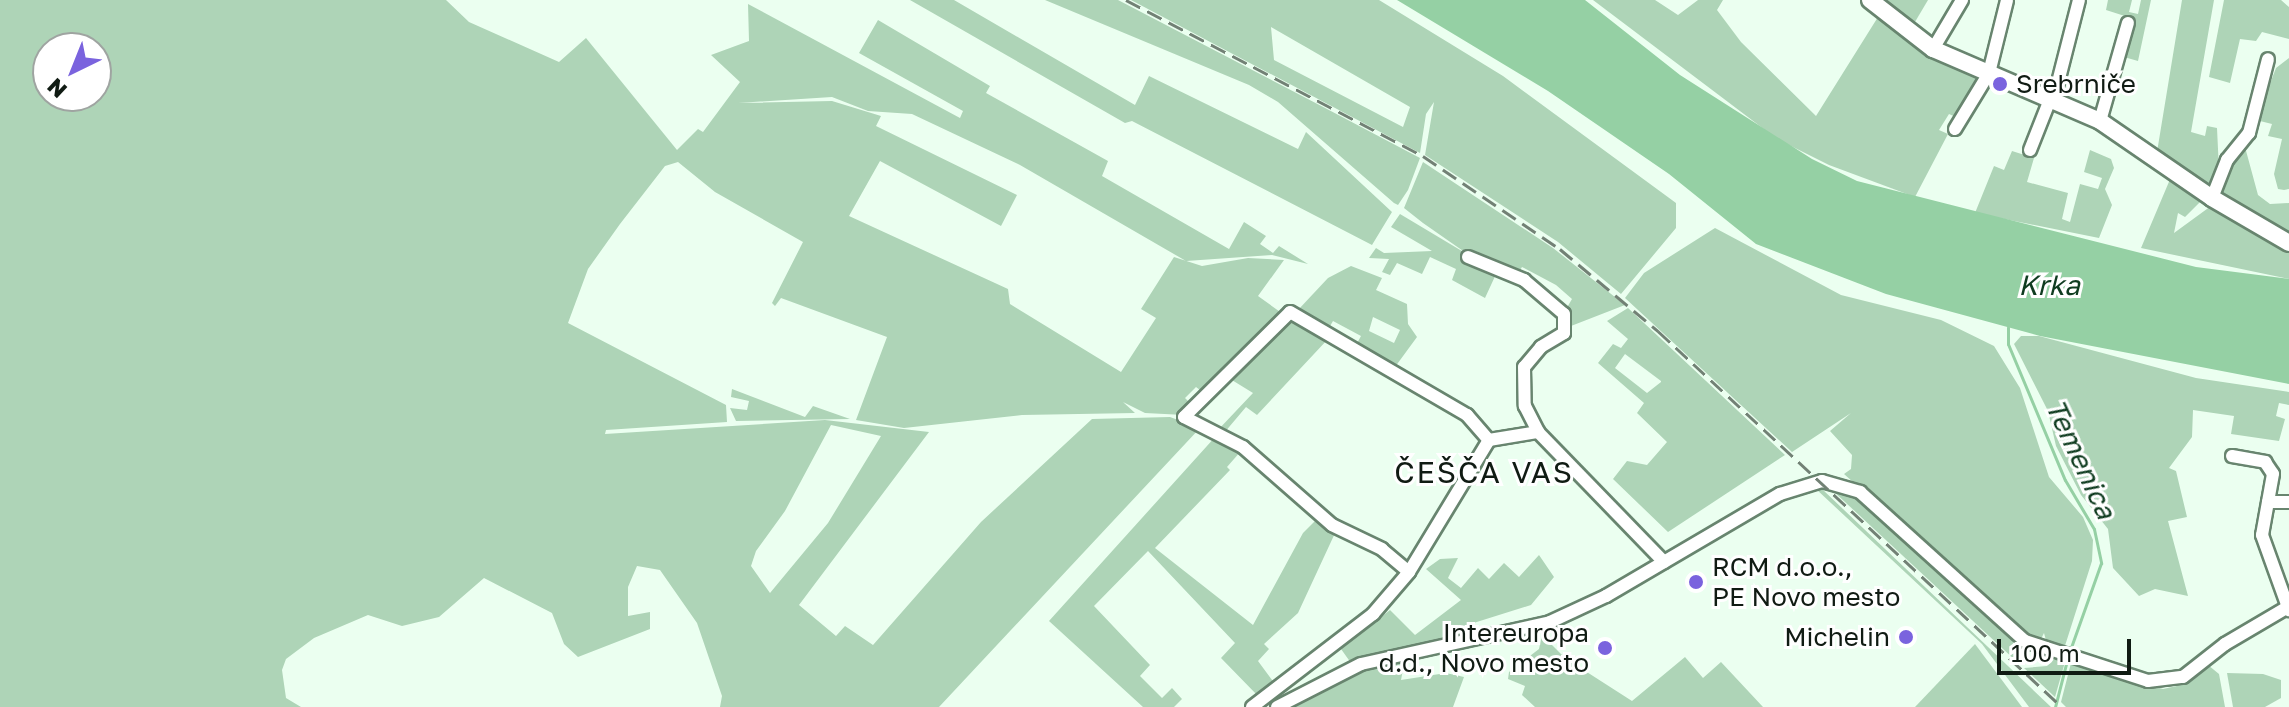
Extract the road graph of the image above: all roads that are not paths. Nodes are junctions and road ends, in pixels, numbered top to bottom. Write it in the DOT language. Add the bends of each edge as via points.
graph roads {
  1 [pos="1870,0"];
  2 [pos="1962,0"];
  3 [pos="2007,0"];
  4 [pos="2079,0"];
  5 [pos="2128,23"];
  6 [pos="1933,49"];
  7 [pos="2268,59"];
  8 [pos="1989,73"];
  9 [pos="2052,97"];
  10 [pos="2100,121"];
  11 [pos="1955,129"];
  12 [pos="2030,150"];
  13 [pos="2212,198"];
  14 [pos="2289,243"];
  15 [pos="1468,257"];
  16 [pos="1538,432"];
  17 [pos="1489,440"];
  18 [pos="2232,456"];
  19 [pos="2268,502"];
  20 [pos="2287,505"];
  21 [pos="1664,562"];
  22 [pos="1409,572"];
  23 [pos="2287,609"];
  24 [pos="1252,707"];
  25 [pos="1277,707"];
  1 -- 6 [label="main road"];
  2 -- 6 [label="street"];
  3 -- 8 [label="street"];
  4 -- 9 [label="street"];
  5 -- 10 [label="street"];
  6 -- 8 [label="main road"];
  7 -- 13 [label="street" via="2249,133 2227,160"];
  8 -- 9 [label="main road"];
  8 -- 11 [label="street"];
  9 -- 10 [label="main road"];
  9 -- 12 [label="street"];
  10 -- 13 [label="main road"];
  13 -- 14 [label="main road"];
  15 -- 16 [label="street" via="1540,291 1567,320 1564,333 1531,356 1521,379"];
  16 -- 17 [label="street"];
  16 -- 21 [label="street"];
  17 -- 22 [label="street"];
  17 -- 22 [label="street" via="1467,415 1290,312 1184,417 1243,447 1332,525 1382,549"];
  18 -- 19 [label="street" via="2265,462 2273,474"];
  19 -- 20 [label="street"];
  19 -- 23 [label="street" via="2262,535"];
  21 -- 23 [label="street" via="1780,494 1811,483 1838,482 1873,503 2025,641 2148,681 2170,682"];
  21 -- 25 [label="street" via="1550,622 1361,664"];
  22 -- 24 [label="street" via="1373,614"];
}
